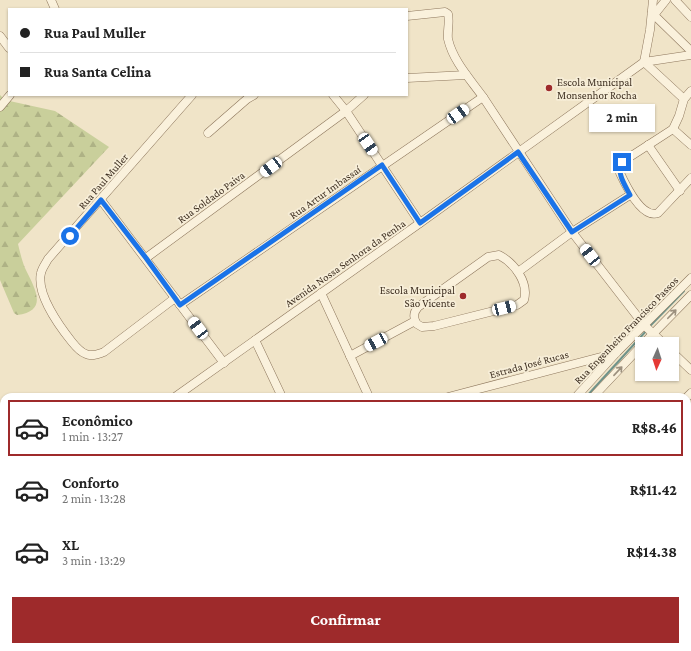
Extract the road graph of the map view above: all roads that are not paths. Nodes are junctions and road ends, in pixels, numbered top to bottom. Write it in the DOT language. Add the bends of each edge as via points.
graph roads {
  1 [pos="653,0"];
  2 [pos="666,0"];
  3 [pos="676,0"];
  4 [pos="653,14"];
  5 [pos="408,16"];
  6 [pos="691,17"];
  7 [pos="0,36"];
  8 [pos="8,47"];
  9 [pos="691,51"];
  10 [pos="691,55"];
  11 [pos="644,62"];
  12 [pos="466,75"];
  13 [pos="408,78"];
  14 [pos="691,91"];
  15 [pos="9,96"];
  16 [pos="191,96"];
  17 [pos="252,96"];
  18 [pos="334,96"];
  19 [pos="363,96"];
  20 [pos="483,97"];
  21 [pos="684,99"];
  22 [pos="0,107"];
  23 [pos="346,111"];
  24 [pos="673,129"];
  25 [pos="208,133"];
  26 [pos="648,145"];
  27 [pos="691,145"];
  28 [pos="518,152"];
  29 [pos="382,165"];
  30 [pos="691,178"];
  31 [pos="680,191"];
  32 [pos="630,195"];
  33 [pos="101,200"];
  34 [pos="420,223"];
  35 [pos="572,232"];
  36 [pos="146,258"];
  37 [pos="518,272"];
  38 [pos="691,278"];
  39 [pos="321,293"];
  40 [pos="691,295"];
  41 [pos="175,298"];
  42 [pos="180,305"];
  43 [pos="415,321"];
  44 [pos="648,330"];
  45 [pos="646,337"];
  46 [pos="656,337"];
  47 [pos="255,340"];
  48 [pos="616,353"];
  49 [pos="635,353"];
  50 [pos="350,356"];
  51 [pos="679,359"];
  52 [pos="224,363"];
  53 [pos="691,370"];
  54 [pos="181,393"];
  55 [pos="280,393"];
  56 [pos="367,393"];
  57 [pos="463,393"];
  58 [pos="580,393"];
  59 [pos="597,393"];
  1 -- 4 [label="street"];
  2 -- 4 [label="street"];
  3 -- 6 [label="street"];
  4 -- 9 [label="street"];
  4 -- 11 [label="street"];
  5 -- 12 [label="street" via="445,12 448,14 448,40"];
  7 -- 8 [label="street"];
  10 -- 11 [label="street"];
  11 -- 21 [label="street"];
  11 -- 28 [label="street, Avenida Nossa Senhora da Penha"];
  12 -- 13 [label="street"];
  12 -- 20 [label="street"];
  14 -- 21 [label="street"];
  15 -- 22 [label="street"];
  16 -- 33 [label="street, Rua Paul Muller"];
  17 -- 25 [label="street"];
  18 -- 23 [label="street"];
  19 -- 23 [label="street, Rua Soldado Paiva"];
  20 -- 28 [label="street"];
  20 -- 29 [label="street, Rua Artur Imbassaí"];
  21 -- 24 [label="street" via="680,116"];
  23 -- 29 [label="street"];
  23 -- 36 [label="street, Rua Soldado Paiva"];
  24 -- 26 [label="street"];
  24 -- 27 [label="street"];
  26 -- 31 [label="street"];
  26 -- 32 [label="street" via="620,166 620,174"];
  28 -- 34 [label="street, Avenida Nossa Senhora da Penha"];
  28 -- 35 [label="street"];
  29 -- 34 [label="street"];
  29 -- 42 [label="street, Rua Artur Imbassaí"];
  30 -- 31 [label="street"];
  31 -- 32 [label="street" via="654,214 649,214"];
  32 -- 35 [label="street"];
  33 -- 36 [label="street"];
  33 -- 41 [label="street, Rua Paul Muller" via="48,259 41,273 43,290 59,326 81,352 94,355 104,352"];
  34 -- 39 [label="street, Avenida Nossa Senhora da Penha"];
  35 -- 37 [label="street"];
  35 -- 44 [label="street"];
  36 -- 41 [label="street"];
  37 -- 43 [label="street" via="499,255 488,258 418,307 414,312"];
  37 -- 43 [label="street" via="526,292 524,300 517,305 434,326 419,326"];
  38 -- 44 [label="street, Rua Engenheiro Francisco Passos"];
  39 -- 47 [label="street, Avenida Nossa Senhora da Penha"];
  39 -- 50 [label="street"];
  44 -- 40 [label="street, Rua Engenheiro Francisco Passos, one-way"];
  41 -- 42 [label="street"];
  42 -- 52 [label="street"];
  43 -- 50 [label="street"];
  44 -- 45 [label="street, Rua Engenheiro Francisco Passos"];
  44 -- 46 [label="street"];
  44 -- 48 [label="street, Rua Engenheiro Francisco Passos"];
  47 -- 52 [label="street, Avenida Nossa Senhora da Penha"];
  47 -- 55 [label="street"];
  48 -- 57 [label="street, Estrada José Rucas"];
  48 -- 58 [label="street, Rua Engenheiro Francisco Passos"];
  59 -- 49 [label="street, Rua Engenheiro Francisco Passos, one-way"];
  50 -- 56 [label="street"];
  51 -- 53 [label="street"];
  52 -- 54 [label="street, Avenida Nossa Senhora da Penha"];
}
